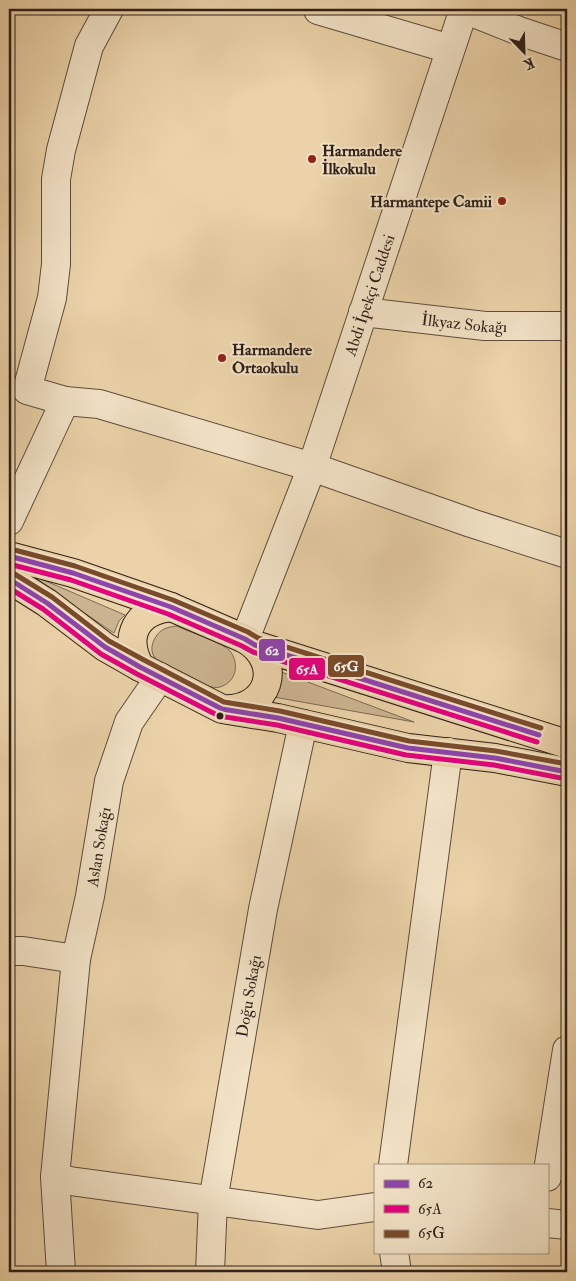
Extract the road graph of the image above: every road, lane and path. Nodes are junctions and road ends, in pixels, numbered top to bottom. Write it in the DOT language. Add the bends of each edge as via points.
graph roads {
  1 [pos="109,9"];
  2 [pos="464,9"];
  3 [pos="318,10"];
  4 [pos="567,47"];
  5 [pos="450,49"];
  6 [pos="363,312"];
  7 [pos="567,326"];
  8 [pos="65,401"];
  9 [pos="312,467"];
  10 [pos="9,521"];
  11 [pos="567,554"];
  12 [pos="9,556"];
  13 [pos="9,579"];
  14 [pos="171,607"];
  15 [pos="250,642"];
  16 [pos="150,672"];
  17 [pos="222,709"];
  18 [pos="303,724"];
  19 [pos="567,744"];
  20 [pos="448,752"];
  21 [pos="567,772"];
  22 [pos="9,951"];
  23 [pos="76,960"];
  24 [pos="567,1050"];
  25 [pos="393,1164"];
  26 [pos="548,1171"];
  27 [pos="55,1177"];
  28 [pos="213,1201"];
  29 [pos="374,1207"];
  30 [pos="548,1222"];
  31 [pos="567,1225"];
  32 [pos="394,1254"];
  33 [pos="61,1272"];
  34 [pos="210,1272"];
  35 [pos="397,1272"];
  1 -- 8 [label="street" via="90,46 61,150 56,179 56,264 52,298 27,390"];
  2 -- 4 [label="street"];
  2 -- 5 [label="street, Abdi İpekçi Caddesi"];
  3 -- 5 [label="street"];
  5 -- 6 [label="street, Abdi İpekçi Caddesi"];
  6 -- 7 [label="street, İlkyaz Sokağı" via="485,326"];
  6 -- 9 [label="street, Abdi İpekçi Caddesi"];
  8 -- 9 [label="street" via="99,404"];
  8 -- 10 [label="street"];
  9 -- 11 [label="street"];
  9 -- 15 [label="street, Abdi İpekçi Caddesi"];
  12 -- 14 [label="main road" via="73,573"];
  13 -- 16 [label="main road" via="105,647"];
  14 -- 15 [label="main road"];
  14 -- 16 [label="main road" via="159,608 148,614 133,632 134,656"];
  15 -- 17 [label="main road" via="263,655 267,666 263,690 246,706"];
  15 -- 19 [label="main road"];
  16 -- 17 [label="main road"];
  16 -- 23 [label="street, Aslan Sokağı" via="109,781"];
  17 -- 18 [label="main road"];
  18 -- 20 [label="main road" via="408,748"];
  18 -- 28 [label="street, Doğu Sokağı" via="263,909"];
  20 -- 21 [label="main road"];
  20 -- 25 [label="street"];
  22 -- 23 [label="street"];
  23 -- 27 [label="street, Aslan Sokağı"];
  24 -- 26 [label="street"];
  27 -- 28 [label="street"];
  27 -- 33 [label="street, Aslan Sokağı"];
  28 -- 29 [label="street" via="318,1215"];
  28 -- 34 [label="street, Doğu Sokağı"];
  30 -- 31 [label="street"];
  32 -- 35 [label="street"];
}
